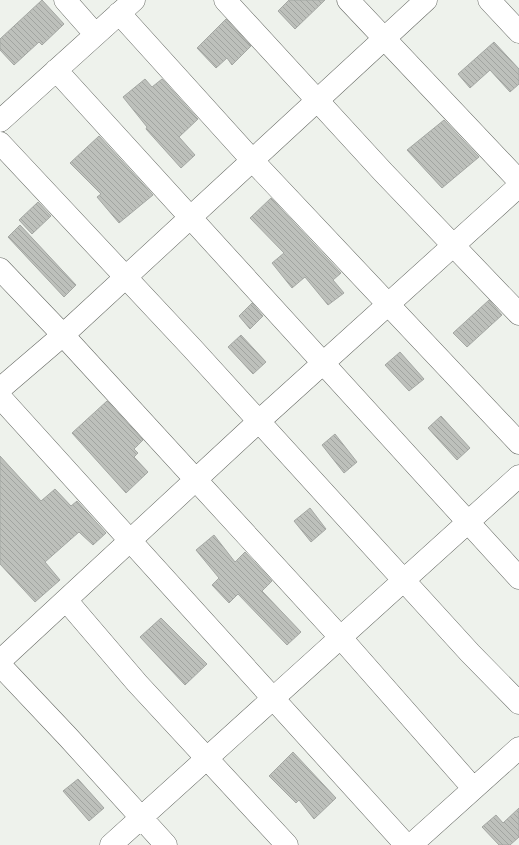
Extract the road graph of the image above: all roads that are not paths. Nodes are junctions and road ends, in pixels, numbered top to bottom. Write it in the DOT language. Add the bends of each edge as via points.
graph roads {
  1 [pos="65,0"];
  2 [pos="225,0"];
  3 [pos="348,0"];
  4 [pos="426,0"];
  5 [pos="489,0"];
  6 [pos="127,6"];
  7 [pos="519,32"];
  8 [pos="95,34"];
  9 [pos="384,39"];
  10 [pos="56,70"];
  11 [pos="316,100"];
  12 [pos="0,121"];
  13 [pos="0,143"];
  14 [pos="252,160"];
  15 [pos="519,181"];
  16 [pos="519,186"];
  17 [pos="190,218"];
  18 [pos="453,245"];
  19 [pos="0,269"];
  20 [pos="125,278"];
  21 [pos="389,304"];
  22 [pos="519,314"];
  23 [pos="63,334"];
  24 [pos="323,364"];
  25 [pos="0,390"];
  26 [pos="0,397"];
  27 [pos="258,422"];
  28 [pos="519,443"];
  29 [pos="519,476"];
  30 [pos="196,480"];
  31 [pos="468,522"];
  32 [pos="131,540"];
  33 [pos="519,578"];
  34 [pos="404,581"];
  35 [pos="66,600"];
  36 [pos="341,638"];
  37 [pos="0,661"];
  38 [pos="0,665"];
  39 [pos="273,698"];
  40 [pos="519,703"];
  41 [pos="519,748"];
  42 [pos="207,759"];
  43 [pos="473,788"];
  44 [pos="142,818"];
  45 [pos="111,845"];
  46 [pos="166,845"];
  47 [pos="287,845"];
  48 [pos="406,845"];
  49 [pos="411,845"];
  1 -- 8 [label="street"];
  2 -- 11 [label="street"];
  3 -- 9 [label="street"];
  4 -- 9 [label="street"];
  5 -- 7 [label="street"];
  6 -- 8 [label="street"];
  6 -- 14 [label="street"];
  8 -- 10 [label="street"];
  9 -- 11 [label="street"];
  9 -- 15 [label="street"];
  10 -- 12 [label="street"];
  10 -- 17 [label="street"];
  11 -- 14 [label="street"];
  11 -- 18 [label="street"];
  13 -- 20 [label="street"];
  14 -- 17 [label="street"];
  14 -- 21 [label="street"];
  16 -- 18 [label="street"];
  17 -- 20 [label="street"];
  17 -- 24 [label="street"];
  18 -- 21 [label="street"];
  18 -- 22 [label="street"];
  19 -- 23 [label="street"];
  20 -- 23 [label="street"];
  20 -- 27 [label="street"];
  21 -- 24 [label="street"];
  21 -- 28 [label="street"];
  23 -- 25 [label="street"];
  23 -- 30 [label="street"];
  24 -- 27 [label="street"];
  24 -- 31 [label="street"];
  26 -- 32 [label="street"];
  27 -- 30 [label="street"];
  27 -- 34 [label="street"];
  29 -- 31 [label="street"];
  30 -- 32 [label="street"];
  30 -- 36 [label="street"];
  31 -- 33 [label="street"];
  31 -- 34 [label="street"];
  32 -- 35 [label="street"];
  32 -- 39 [label="street"];
  34 -- 36 [label="street"];
  34 -- 40 [label="street"];
  35 -- 37 [label="street"];
  35 -- 42 [label="street"];
  36 -- 39 [label="street"];
  36 -- 43 [label="street"];
  38 -- 44 [label="street"];
  39 -- 42 [label="street"];
  39 -- 48 [label="street"];
  41 -- 43 [label="street"];
  42 -- 44 [label="street"];
  42 -- 47 [label="street"];
  43 -- 49 [label="street"];
  44 -- 45 [label="street"];
  44 -- 46 [label="street"];
}
